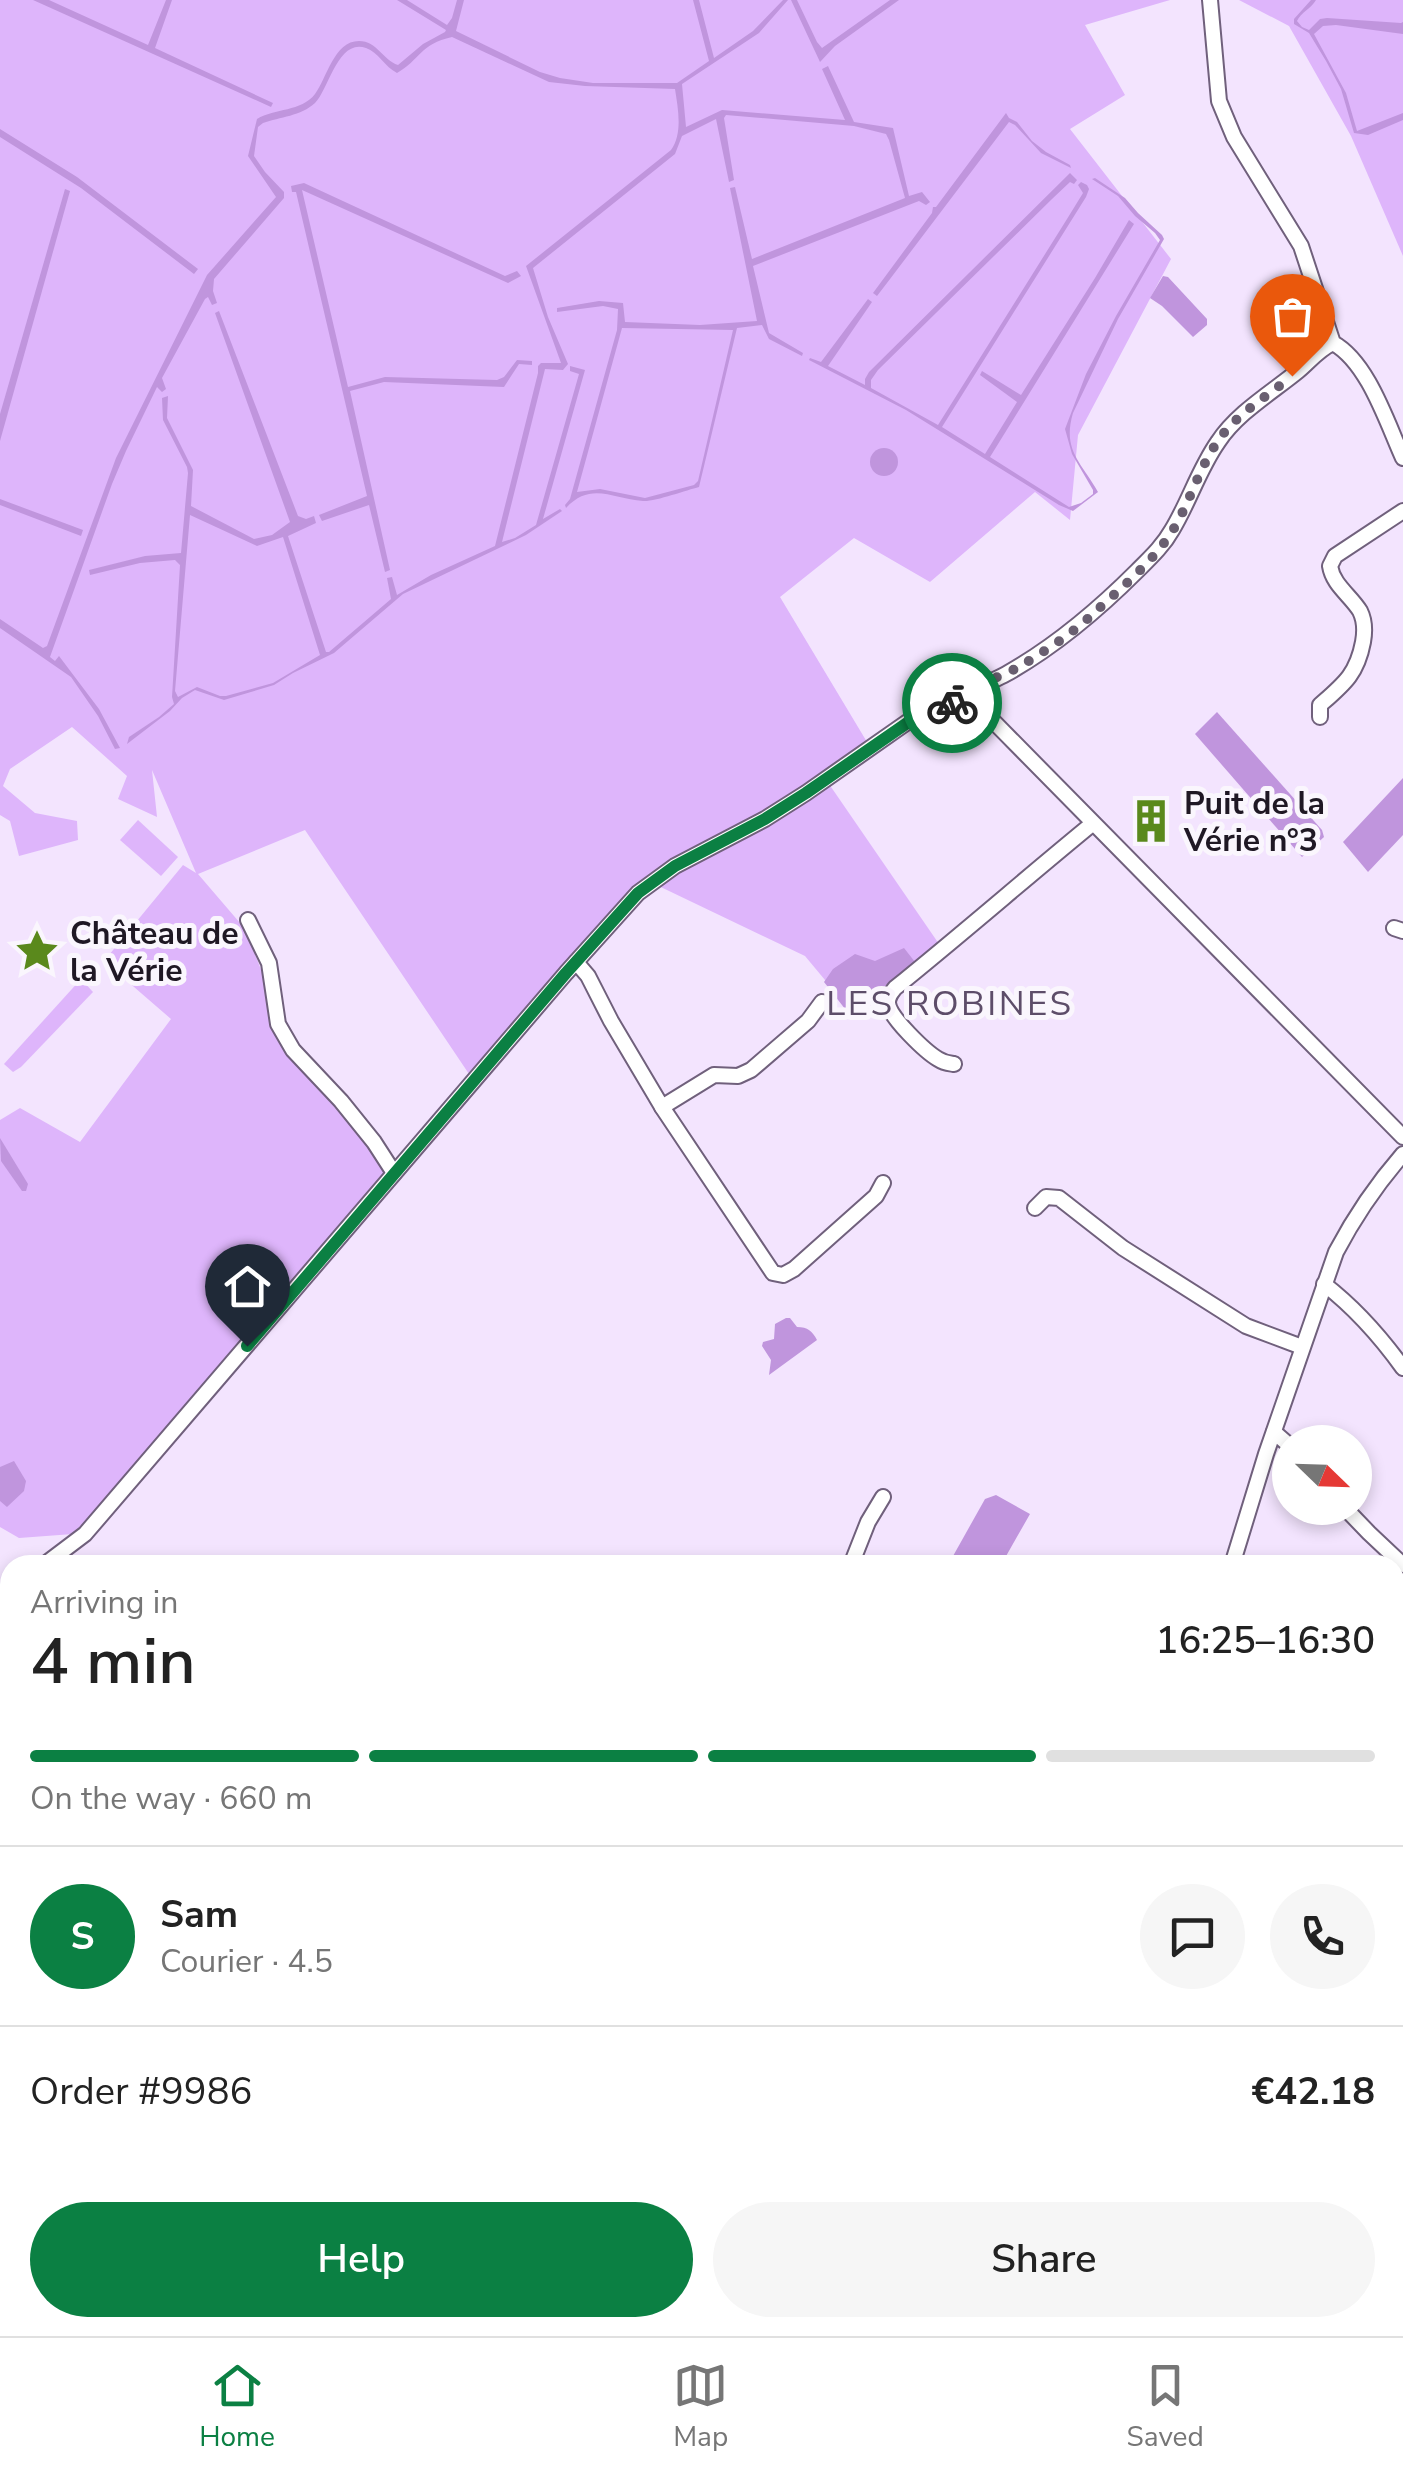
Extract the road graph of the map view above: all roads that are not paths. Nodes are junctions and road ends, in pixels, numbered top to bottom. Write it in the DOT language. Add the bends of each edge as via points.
graph roads {
  1 [pos="1210,0"];
  2 [pos="1333,342"];
  3 [pos="1403,458"];
  4 [pos="1403,512"];
  5 [pos="962,703"];
  6 [pos="1320,717"];
  7 [pos="1092,824"];
  8 [pos="248,920"];
  9 [pos="576,962"];
  10 [pos="822,1002"];
  11 [pos="954,1064"];
  12 [pos="662,1107"];
  13 [pos="1403,1137"];
  14 [pos="1403,1154"];
  15 [pos="394,1173"];
  16 [pos="883,1183"];
  17 [pos="1035,1208"];
  18 [pos="1324,1284"];
  19 [pos="1302,1348"];
  20 [pos="1403,1368"];
  21 [pos="1276,1425"];
  22 [pos="1272,1438"];
  23 [pos="884,1498"];
  24 [pos="1362,1525"];
  25 [pos="57,1555"];
  26 [pos="855,1555"];
  27 [pos="1235,1555"];
  28 [pos="1392,1555"];
  1 -- 2 [label="street" via="1218,100 1301,246"];
  2 -- 3 [label="street" via="1356,364"];
  2 -- 5 [label="street" via="1232,424 1171,533 1114,595 1046,650 971,691"];
  4 -- 6 [label="street" via="1330,566 1365,624 1358,665 1320,705"];
  5 -- 7 [label="street" via="994,722"];
  5 -- 9 [label="street" via="926,710 765,819 675,866 638,893"];
  7 -- 11 [label="street" via="890,994 897,1020 927,1052"];
  7 -- 13 [label="street"];
  8 -- 15 [label="street" via="269,963 278,1024 293,1050 342,1101"];
  9 -- 12 [label="street"];
  9 -- 15 [label="street"];
  10 -- 12 [label="street" via="752,1070 714,1075"];
  12 -- 16 [label="street" via="778,1275 794,1269"];
  14 -- 18 [label="street" via="1356,1216"];
  15 -- 25 [label="street" via="85,1534"];
  17 -- 19 [label="street" via="1046,1197 1059,1198 1188,1291 1246,1326"];
  18 -- 19 [label="street"];
  18 -- 20 [label="street" via="1350,1304"];
  19 -- 21 [label="street"];
  22 -- 27 [label="street"];
  23 -- 26 [label="street"];
  24 -- 28 [label="street"];
}
